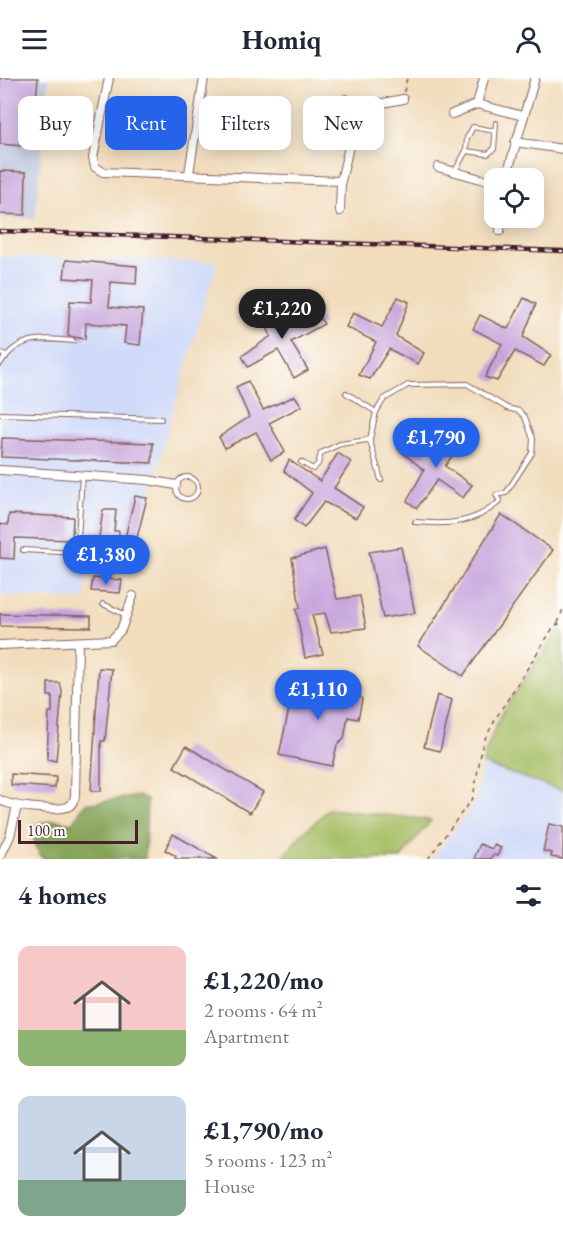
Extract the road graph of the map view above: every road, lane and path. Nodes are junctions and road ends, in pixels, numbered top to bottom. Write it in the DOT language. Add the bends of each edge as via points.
graph roads {
  1 [pos="109,78"];
  2 [pos="204,78"];
  3 [pos="407,78"];
  4 [pos="484,78"];
  5 [pos="535,78"];
  6 [pos="403,99"];
  7 [pos="384,103"];
  8 [pos="477,104"];
  9 [pos="452,114"];
  10 [pos="523,116"];
  11 [pos="496,123"];
  12 [pos="495,131"];
  13 [pos="515,142"];
  14 [pos="563,149"];
  15 [pos="348,150"];
  16 [pos="466,151"];
  17 [pos="438,167"];
  18 [pos="508,168"];
  19 [pos="455,171"];
  20 [pos="189,173"];
  21 [pos="484,180"];
  22 [pos="340,181"];
  23 [pos="340,211"];
  24 [pos="500,228"];
  25 [pos="500,231"];
  26 [pos="74,341"];
  27 [pos="0,352"];
  28 [pos="6,357"];
  29 [pos="0,364"];
  30 [pos="346,393"];
  31 [pos="376,412"];
  32 [pos="0,414"];
  33 [pos="160,419"];
  34 [pos="367,440"];
  35 [pos="301,462"];
  36 [pos="0,470"];
  37 [pos="82,476"];
  38 [pos="381,480"];
  39 [pos="176,485"];
  40 [pos="415,522"];
  41 [pos="23,550"];
  42 [pos="133,596"];
  43 [pos="103,604"];
  44 [pos="563,609"];
  45 [pos="127,615"];
  46 [pos="558,624"];
  47 [pos="563,625"];
  48 [pos="78,643"];
  49 [pos="0,645"];
  50 [pos="0,800"];
  51 [pos="17,806"];
  52 [pos="0,856"];
  53 [pos="428,859"];
  1 -- 20 [label="street" via="93,158 95,167 106,172"];
  2 -- 20 [label="street"];
  3 -- 6 [label="path"];
  4 -- 8 [label="street"];
  5 -- 10 [label="street"];
  6 -- 7 [label="street"];
  8 -- 9 [label="street"];
  8 -- 10 [label="street"];
  10 -- 13 [label="street"];
  11 -- 12 [label="lane"];
  12 -- 16 [label="lane" via="473,127"];
  12 -- 16 [label="lane" via="494,149 488,154"];
  13 -- 14 [label="street"];
  13 -- 18 [label="street"];
  15 -- 22 [label="street"];
  16 -- 19 [label="lane"];
  17 -- 19 [label="street"];
  19 -- 21 [label="street"];
  20 -- 22 [label="street"];
  22 -- 23 [label="street"];
  24 -- 25 [label="street"];
  26 -- 28 [label="lane" via="39,338"];
  27 -- 28 [label="lane"];
  28 -- 29 [label="lane"];
  30 -- 31 [label="lane"];
  31 -- 34 [label="lane"];
  31 -- 40 [label="lane" via="384,399 408,386 467,384 519,411 533,439 532,453 506,493 496,495 500,501 488,512 448,525"];
  32 -- 33 [label="lane"];
  34 -- 35 [label="lane" via="340,444 321,453 313,469"];
  34 -- 38 [label="lane"];
  36 -- 37 [label="street"];
  37 -- 39 [label="street"];
  37 -- 41 [label="lane" via="77,553"];
  39 -- 39 [label="lane" via="176,492 184,499 195,496 198,490 195,479 187,476"];
  42 -- 45 [label="street"];
  43 -- 45 [label="lane"];
  44 -- 46 [label="path"];
  45 -- 48 [label="street" via="121,630 111,640"];
  46 -- 47 [label="path"];
  46 -- 53 [label="path" via="499,713 483,742 472,796"];
  48 -- 49 [label="street"];
  48 -- 51 [label="street" via="75,797 64,808"];
  50 -- 51 [label="street"];
  51 -- 52 [label="street" via="10,836"];
}
